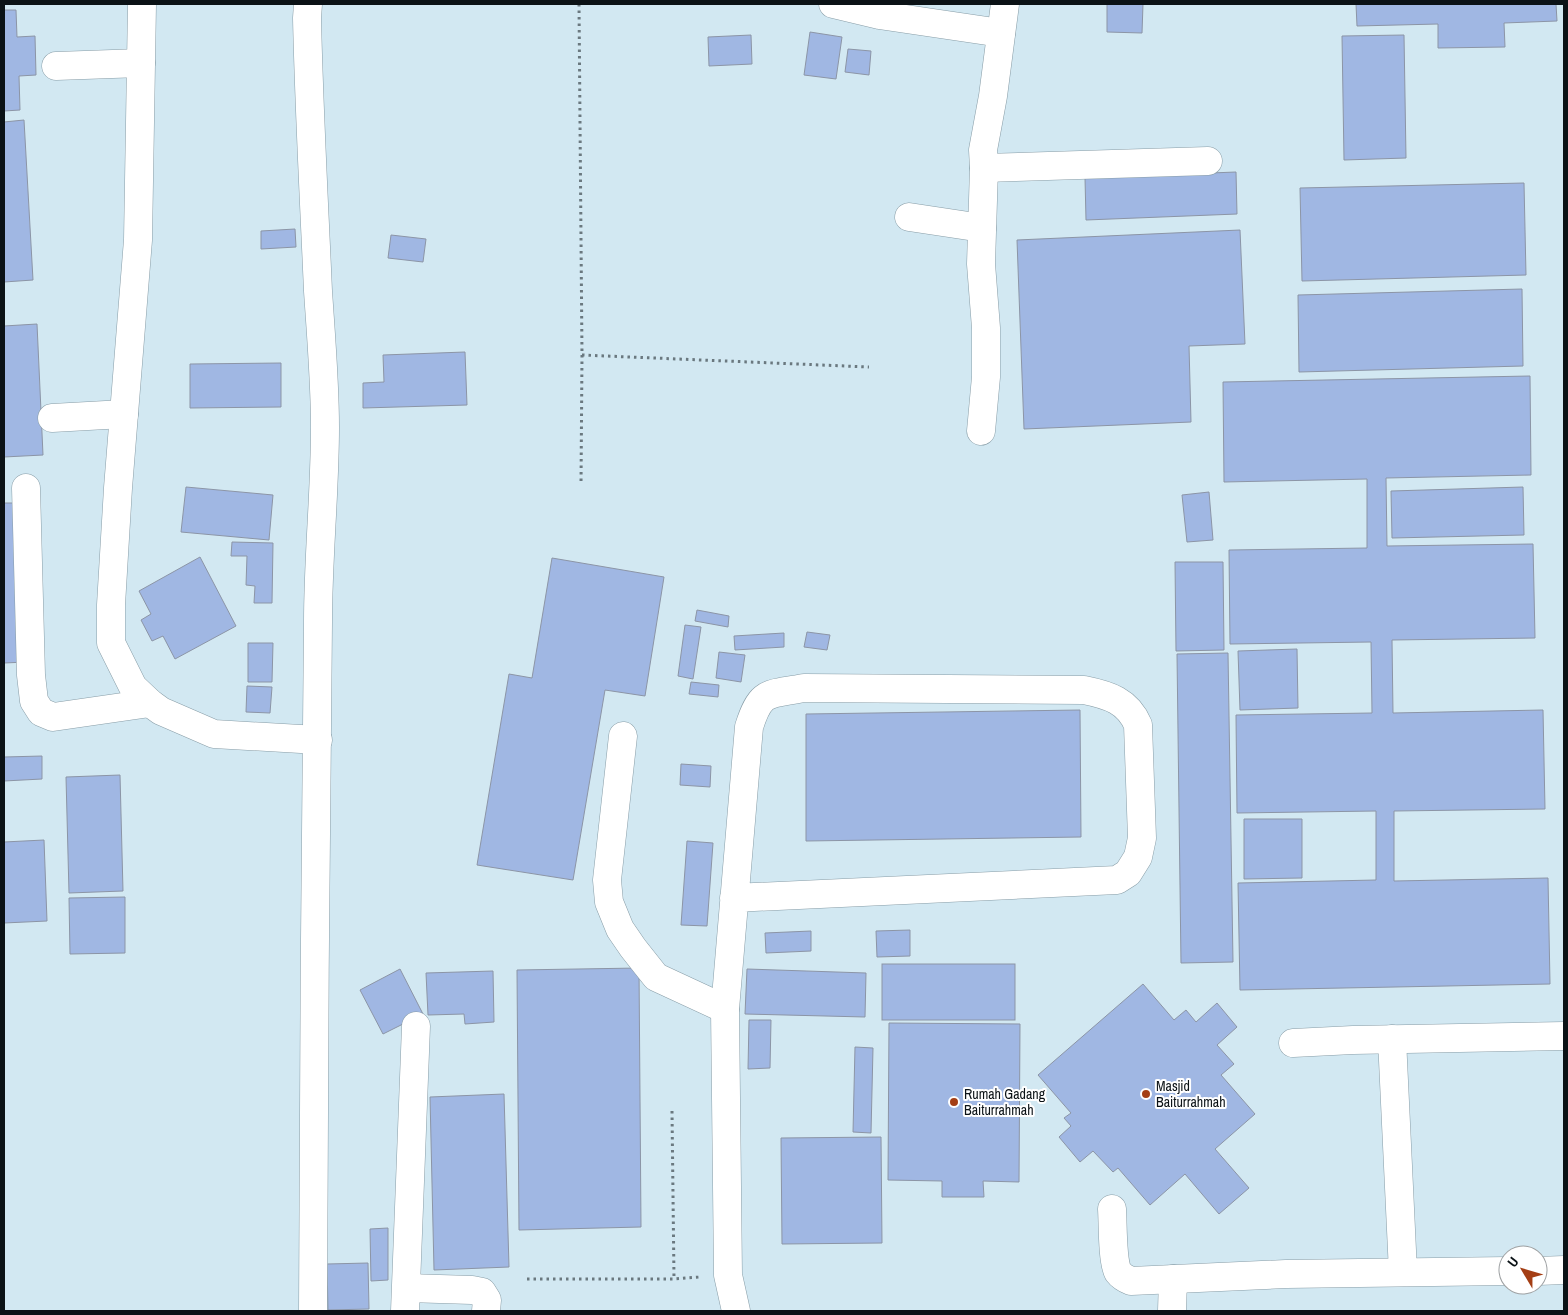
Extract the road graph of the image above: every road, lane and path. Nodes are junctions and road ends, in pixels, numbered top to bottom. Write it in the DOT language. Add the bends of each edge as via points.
graph roads {
  1 [pos="142,4"];
  2 [pos="308,4"];
  3 [pos="579,4"];
  4 [pos="833,4"];
  5 [pos="1005,4"];
  6 [pos="1001,33"];
  7 [pos="141,63"];
  8 [pos="56,66"];
  9 [pos="1208,161"];
  10 [pos="984,168"];
  11 [pos="909,217"];
  12 [pos="982,228"];
  13 [pos="582,355"];
  14 [pos="869,367"];
  15 [pos="124,414"];
  16 [pos="52,418"];
  17 [pos="981,431"];
  18 [pos="581,484"];
  19 [pos="26,488"];
  20 [pos="150,703"];
  21 [pos="623,736"];
  22 [pos="318,740"];
  23 [pos="734,898"];
  24 [pos="725,1009"];
  25 [pos="416,1026"];
  26 [pos="1564,1036"];
  27 [pos="1392,1040"];
  28 [pos="1293,1043"];
  29 [pos="672,1111"];
  30 [pos="1112,1208"];
  31 [pos="1548,1270"];
  32 [pos="1564,1270"];
  33 [pos="1498,1271"];
  34 [pos="1404,1272"];
  35 [pos="728,1275"];
  36 [pos="527,1279"];
  37 [pos="674,1279"];
  38 [pos="1173,1279"];
  39 [pos="406,1300"];
  40 [pos="313,1311"];
  41 [pos="486,1311"];
  42 [pos="736,1311"];
  43 [pos="1172,1311"];
  1 -- 7 [label="street"];
  2 -- 22 [label="street" via="309,120 325,425 318,618"];
  3 -- 13 [label="path"];
  4 -- 6 [label="street" via="879,15"];
  5 -- 6 [label="street"];
  6 -- 10 [label="street" via="983,150"];
  7 -- 8 [label="street"];
  7 -- 15 [label="street" via="138,240"];
  9 -- 10 [label="street"];
  10 -- 12 [label="street"];
  11 -- 12 [label="street"];
  12 -- 17 [label="street" via="986,377"];
  13 -- 14 [label="path"];
  13 -- 18 [label="path"];
  15 -- 16 [label="street"];
  15 -- 20 [label="street" via="110,605 111,643 133,688"];
  19 -- 20 [label="street" via="34,701 41,712 53,717"];
  20 -- 22 [label="street" via="214,734"];
  21 -- 24 [label="street" via="607,880 609,902 620,929 656,976"];
  22 -- 40 [label="street"];
  23 -- 23 [label="street" via="1117,880 1128,873 1138,857 1142,838 1138,726 1134,715 1118,701 1084,690 804,688 767,695 756,706 749,728"];
  23 -- 24 [label="street"];
  24 -- 35 [label="street"];
  25 -- 39 [label="street"];
  26 -- 27 [label="street"];
  27 -- 28 [label="street"];
  27 -- 34 [label="street"];
  29 -- 37 [label="path"];
  30 -- 38 [label="street" via="1118,1272 1131,1281"];
  31 -- 32 [label="street"];
  33 -- 34 [label="street"];
  34 -- 38 [label="street"];
  35 -- 37 [label="path"];
  35 -- 42 [label="street"];
  36 -- 37 [label="path"];
  38 -- 43 [label="street"];
  39 -- 41 [label="street" via="472,1290 482,1292"];
}
